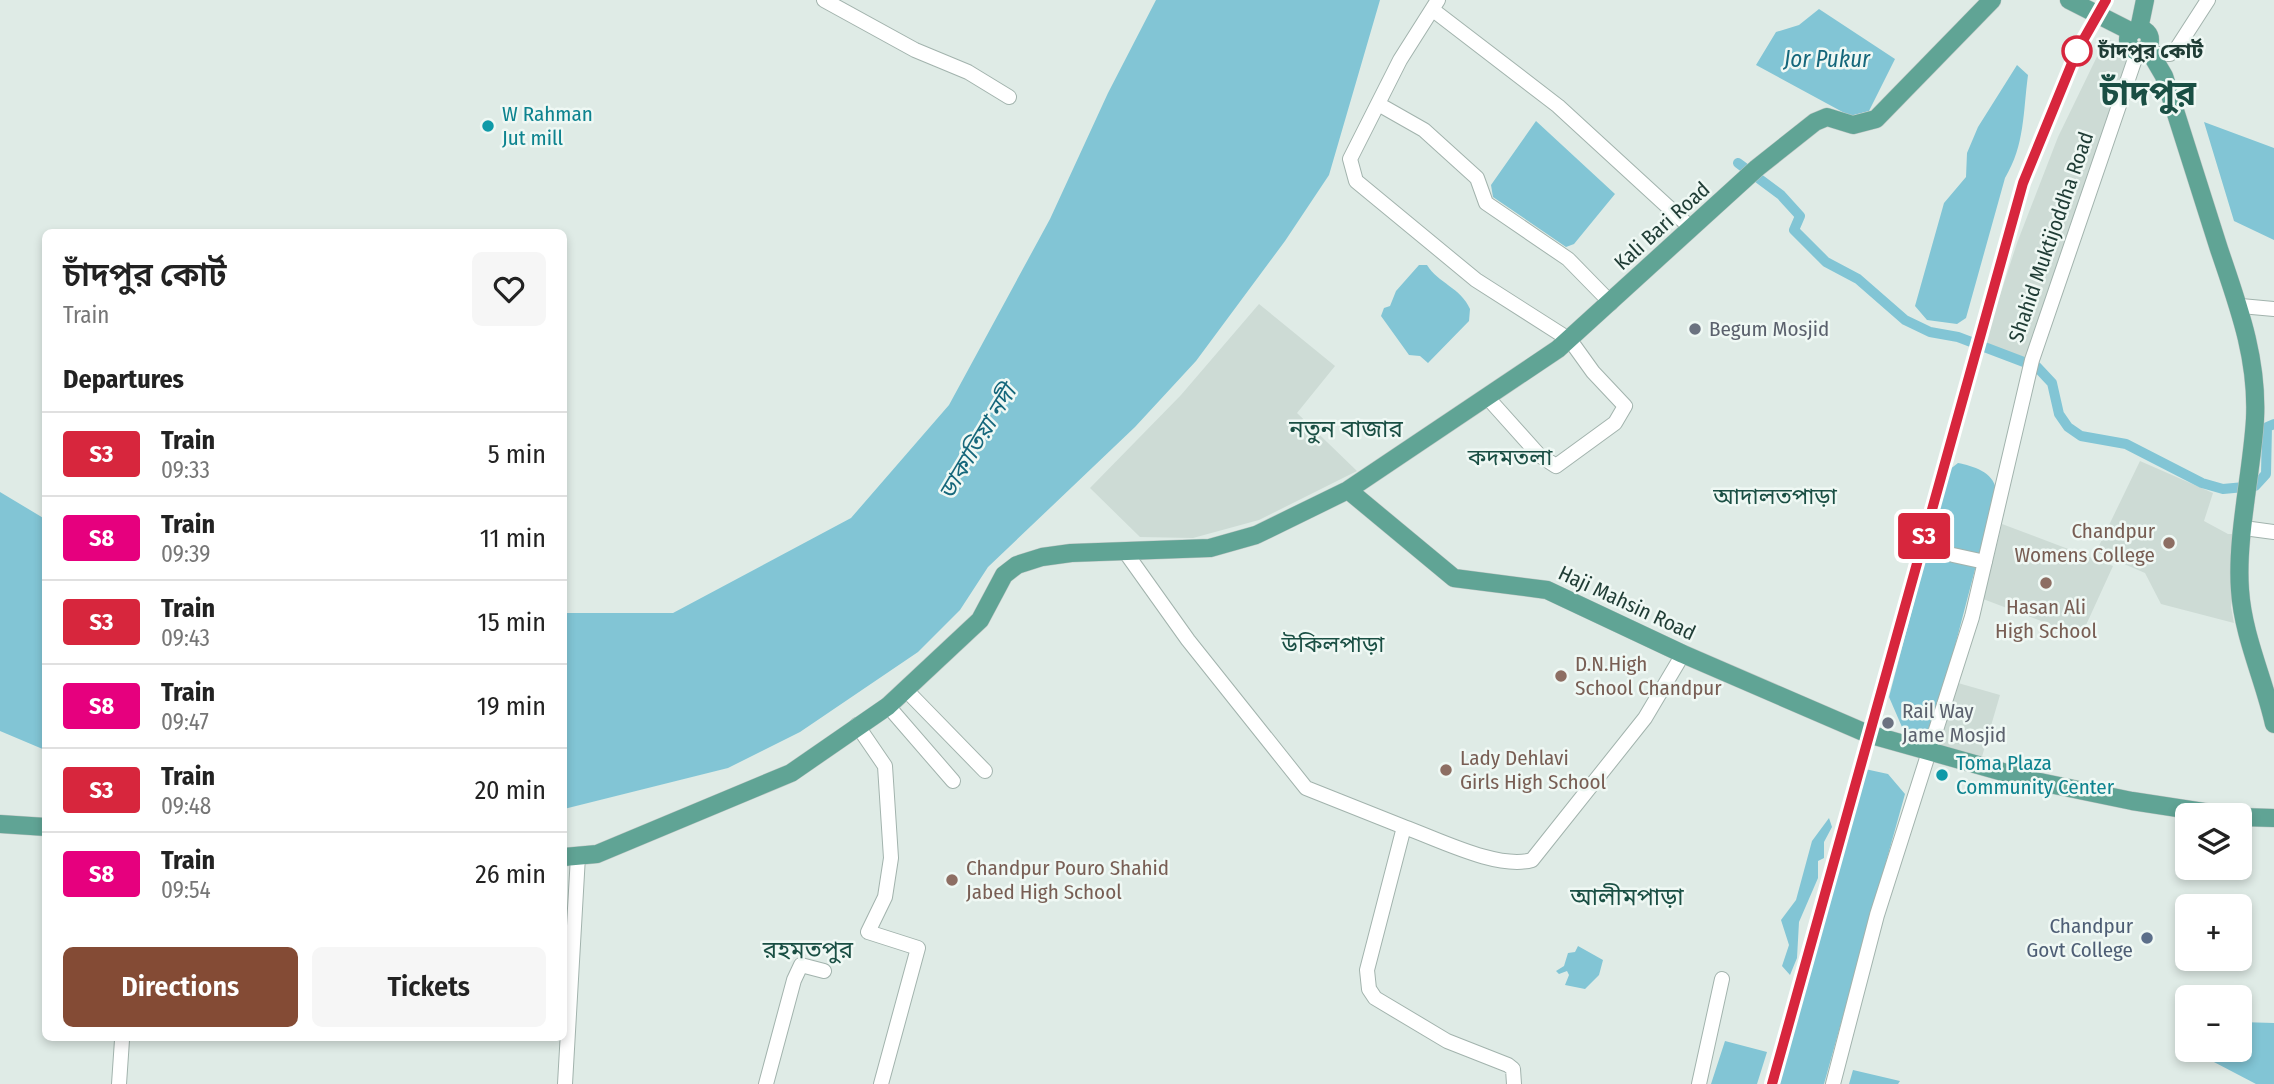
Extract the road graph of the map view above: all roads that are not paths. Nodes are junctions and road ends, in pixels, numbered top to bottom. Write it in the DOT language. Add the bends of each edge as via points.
graph roads {
  1 [pos="824,0"];
  2 [pos="1992,0"];
  3 [pos="2069,0"];
  4 [pos="2145,0"];
  5 [pos="2208,0"];
  6 [pos="1436,5"];
  7 [pos="2136,30"];
  8 [pos="2146,55"];
  9 [pos="1009,97"];
  10 [pos="1380,105"];
  11 [pos="1691,228"];
  12 [pos="1611,303"];
  13 [pos="2241,306"];
  14 [pos="2274,309"];
  15 [pos="1570,340"];
  16 [pos="1488,397"];
  17 [pos="1348,490"];
  18 [pos="2244,528"];
  19 [pos="2274,532"];
  20 [pos="1126,553"];
  21 [pos="1953,555"];
  22 [pos="1985,562"];
  23 [pos="1683,654"];
  24 [pos="907,691"];
  25 [pos="888,706"];
  26 [pos="2274,724"];
  27 [pos="857,725"];
  28 [pos="1927,751"];
  29 [pos="985,771"];
  30 [pos="953,781"];
  31 [pos="2175,808"];
  32 [pos="2252,817"];
  33 [pos="2274,818"];
  34 [pos="0,824"];
  35 [pos="42,827"];
  36 [pos="1404,827"];
  37 [pos="571,856"];
  38 [pos="824,971"];
  39 [pos="1722,979"];
  40 [pos="567,1008"];
  41 [pos="122,1041"];
  42 [pos="566,1041"];
  43 [pos="120,1084"];
  44 [pos="565,1084"];
  45 [pos="766,1084"];
  46 [pos="881,1084"];
  47 [pos="1514,1084"];
  48 [pos="1699,1084"];
  49 [pos="1833,1084"];
  1 -- 9 [label="street"];
  2 -- 11 [label="main road, Kali Bari Road" via="1876,119 1853,125 1827,117 1815,122"];
  3 -- 7 [label="main road"];
  4 -- 7 [label="main road"];
  5 -- 8 [label="street" via="2177,48 2170,54"];
  6 -- 10 [label="street" via="1400,60"];
  6 -- 11 [label="street" via="1558,106"];
  7 -- 8 [label="main road" via="2149,37"];
  8 -- 13 [label="main road"];
  8 -- 22 [label="street, Shahid Muktijoddha Road" via="2031,367"];
  10 -- 12 [label="street" via="1424,130 1477,178 1486,203 1569,259"];
  10 -- 15 [label="street" via="1350,159 1356,181 1476,280"];
  11 -- 12 [label="main road, Kali Bari Road"];
  12 -- 15 [label="main road, Kali Bari Road"];
  13 -- 14 [label="street"];
  13 -- 18 [label="main road" via="2256,392"];
  15 -- 16 [label="main road, Kali Bari Road"];
  15 -- 16 [label="street" via="1625,406 1615,423 1563,463 1547,463"];
  16 -- 17 [label="main road, Kali Bari Road"];
  17 -- 20 [label="main road, Kali Bari Road" via="1239,541 1210,548"];
  17 -- 23 [label="main road, Haji Mahsin Road" via="1454,578 1547,590"];
  18 -- 19 [label="street"];
  18 -- 26 [label="main road" via="2239,589 2247,634"];
  20 -- 24 [label="main road, Kali Bari Road" via="1071,553 1017,565 1004,575 980,620"];
  20 -- 36 [label="street" via="1188,640 1307,788"];
  21 -- 22 [label="street"];
  22 -- 28 [label="street, Shahid Muktijoddha Road" via="1972,617"];
  23 -- 28 [label="main road, Haji Mahsin Road" via="1868,734"];
  23 -- 36 [label="street" via="1645,718 1532,860 1518,864 1495,859"];
  24 -- 25 [label="main road, Kali Bari Road"];
  24 -- 29 [label="street"];
  25 -- 27 [label="main road, Kali Bari Road"];
  25 -- 30 [label="street"];
  27 -- 37 [label="main road, Kali Bari Road" via="791,773 597,854"];
  27 -- 46 [label="street" via="885,766 891,858 885,897 868,932 918,948"];
  28 -- 31 [label="main road, Haji Mahsin Road" via="2035,782"];
  28 -- 49 [label="street, Shahid Muktijoddha Road" via="1877,915"];
  32 -- 33 [label="main road"];
  34 -- 35 [label="main road"];
  36 -- 47 [label="street" via="1367,971 1369,989 1375,998 1447,1041 1508,1065 1513,1069"];
  37 -- 40 [label="street"];
  38 -- 45 [label="street" via="801,965"];
  39 -- 48 [label="street"];
  41 -- 43 [label="street"];
  42 -- 44 [label="street"];
}
